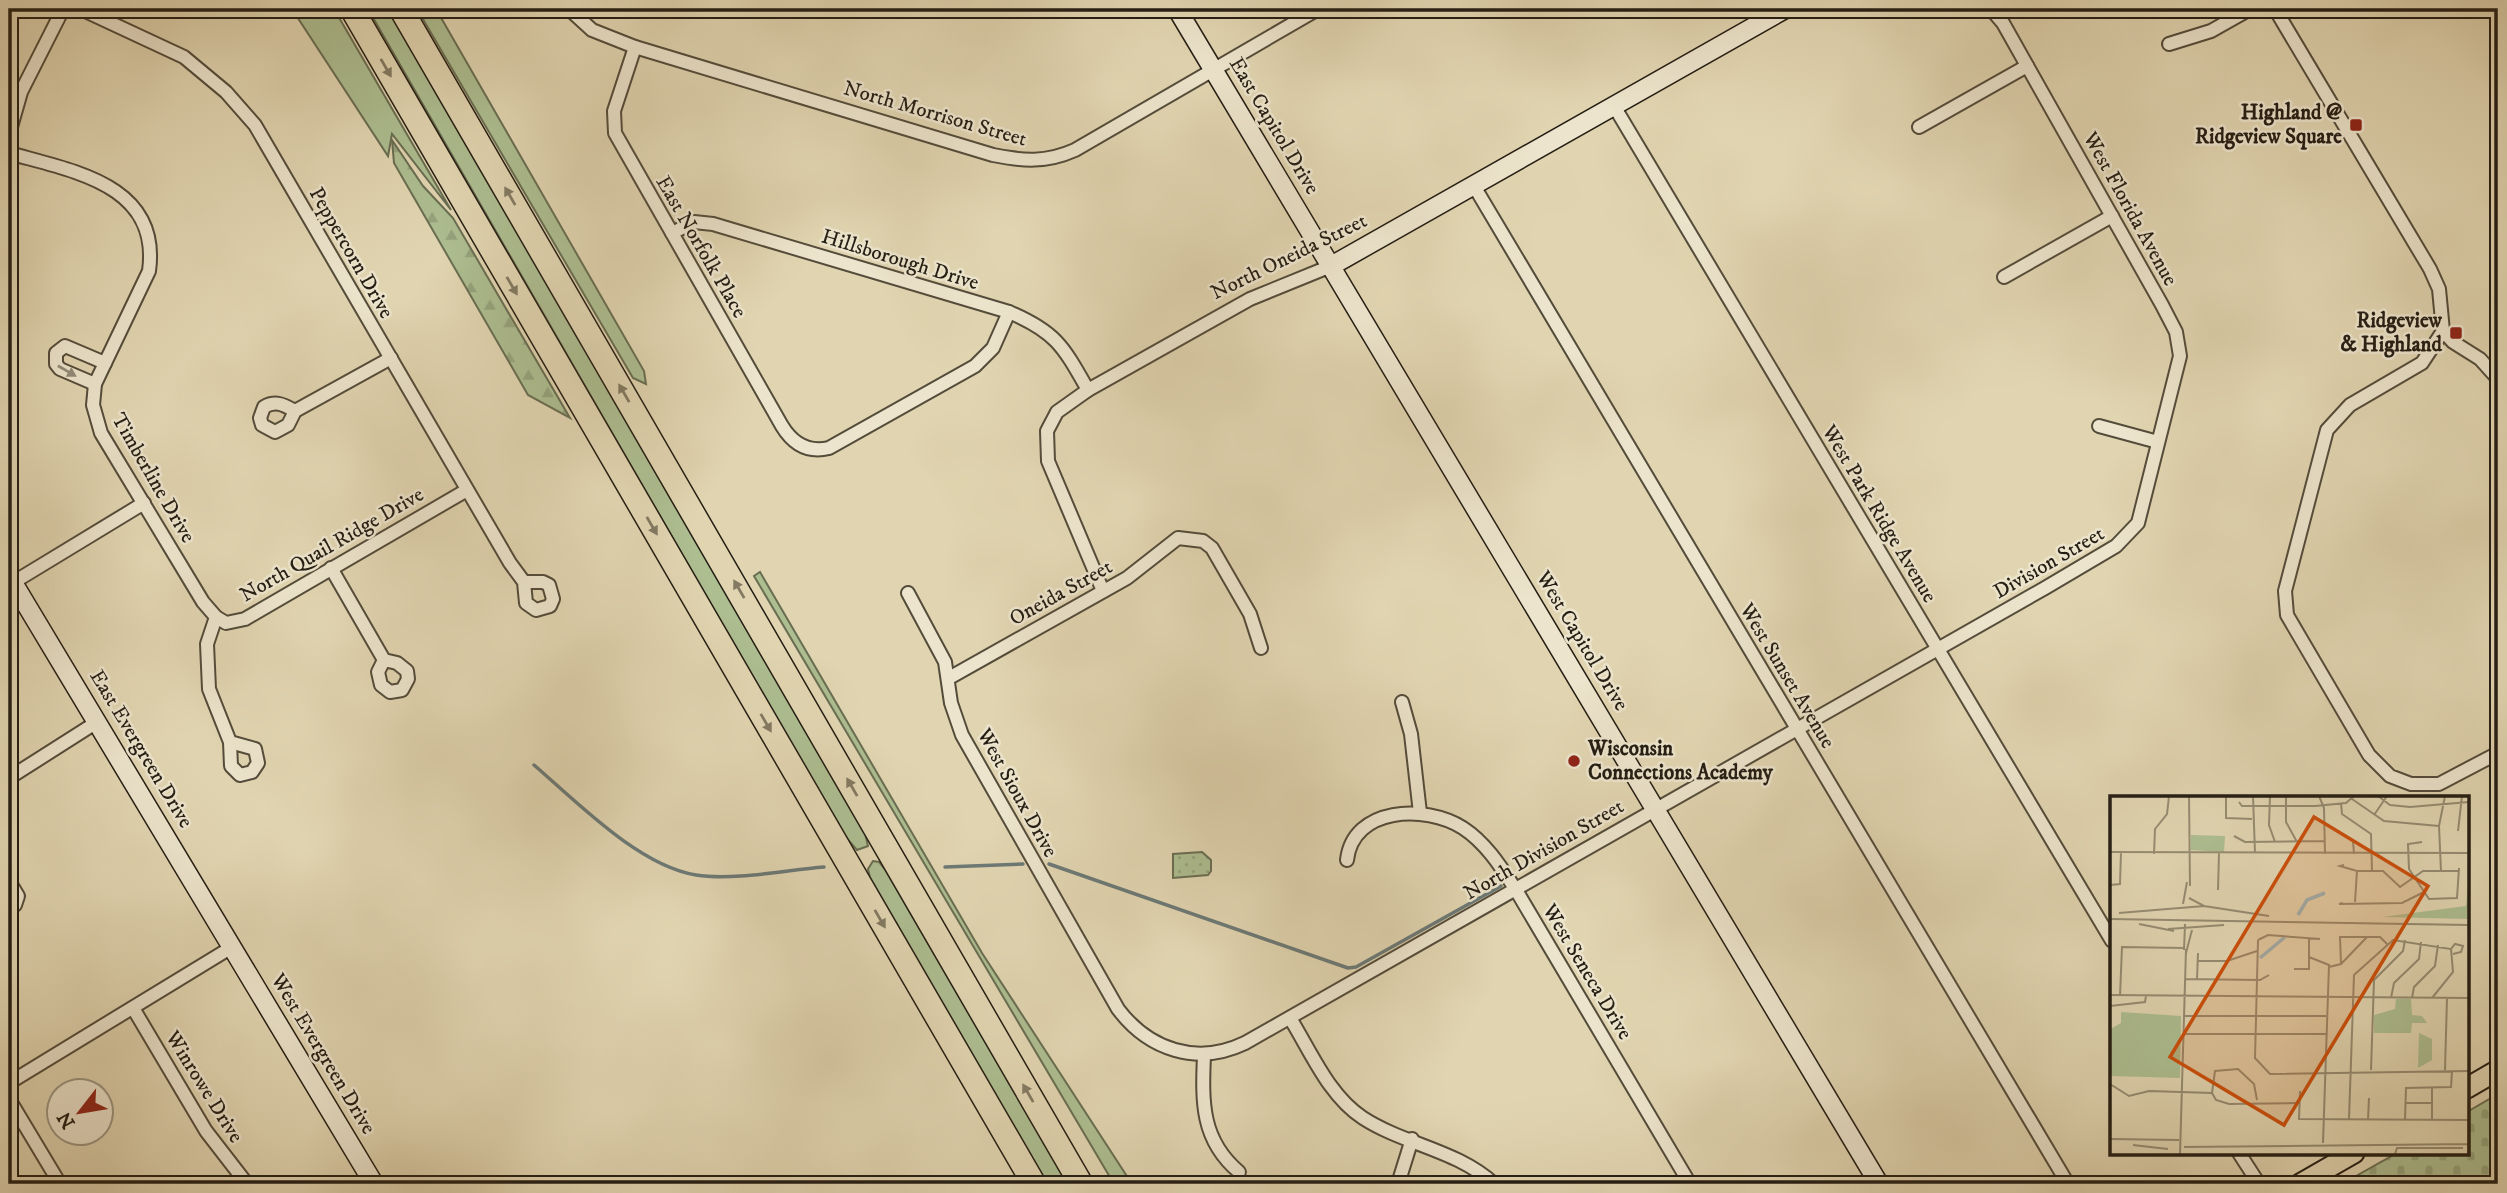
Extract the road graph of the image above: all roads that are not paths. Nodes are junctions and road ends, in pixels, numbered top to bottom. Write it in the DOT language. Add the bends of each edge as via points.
graph roads {
  1 [pos="63,9"];
  2 [pos="81,9"];
  3 [pos="352,9"];
  4 [pos="401,9"];
  5 [pos="569,9"];
  6 [pos="1177,9"];
  7 [pos="1318,9"];
  8 [pos="1785,9"];
  9 [pos="1992,9"];
  10 [pos="2250,9"];
  11 [pos="2275,9"];
  12 [pos="2169,44"];
  13 [pos="635,47"];
  14 [pos="2027,66"];
  15 [pos="1213,68"];
  16 [pos="1614,106"];
  17 [pos="1919,127"];
  18 [pos="9,134"];
  19 [pos="9,153"];
  20 [pos="1474,186"];
  21 [pos="2112,216"];
  22 [pos="672,233"];
  23 [pos="1332,266"];
  24 [pos="2004,277"];
  25 [pos="1009,312"];
  26 [pos="2443,331"];
  27 [pos="391,358"];
  28 [pos="105,363"];
  29 [pos="2498,379"];
  30 [pos="95,384"];
  31 [pos="1088,390"];
  32 [pos="295,411"];
  33 [pos="2099,426"];
  34 [pos="2158,442"];
  35 [pos="467,490"];
  36 [pos="144,503"];
  37 [pos="331,568"];
  38 [pos="10,581"];
  39 [pos="524,582"];
  40 [pos="1103,592"];
  41 [pos="908,593"];
  42 [pos="216,617"];
  43 [pos="1262,648"];
  44 [pos="1937,649"];
  45 [pos="384,660"];
  46 [pos="948,678"];
  47 [pos="1402,702"];
  48 [pos="97,722"];
  49 [pos="1796,728"];
  50 [pos="230,742"];
  51 [pos="2498,753"];
  52 [pos="9,778"];
  53 [pos="1655,808"];
  54 [pos="1420,813"];
  55 [pos="1347,860"];
  56 [pos="9,881"];
  57 [pos="1516,890"];
  58 [pos="9,908"];
  59 [pos="2110,938"];
  60 [pos="232,947"];
  61 [pos="133,1008"];
  62 [pos="1290,1018"];
  63 [pos="950,1039"];
  64 [pos="1204,1055"];
  65 [pos="2498,1070"];
  66 [pos="9,1083"];
  67 [pos="2468,1087"];
  68 [pos="9,1098"];
  69 [pos="1412,1139"];
  70 [pos="1063,1152"];
  71 [pos="2240,1154"];
  72 [pos="2352,1154"];
  73 [pos="1239,1172"];
  74 [pos="60,1184"];
  75 [pos="247,1184"];
  76 [pos="374,1184"];
  77 [pos="1015,1184"];
  78 [pos="1034,1184"];
  79 [pos="1082,1184"];
  80 [pos="1093,1184"];
  81 [pos="1398,1184"];
  82 [pos="1494,1184"];
  83 [pos="1690,1184"];
  84 [pos="1879,1184"];
  85 [pos="2068,1184"];
  86 [pos="2259,1184"];
  87 [pos="2300,1184"];
  1 -- 18 [label="street" via="22,92"];
  2 -- 27 [label="street, Peppercorn Drive" via="184,57 240,108 263,138"];
  3 -- 63 [label="highway, one-way"];
  70 -- 4 [label="highway, one-way"];
  5 -- 13 [label="street, North Morrison Street" via="599,34"];
  6 -- 15 [label="street, East Capitol Drive"];
  7 -- 15 [label="street, North Morrison Street"];
  8 -- 16 [label="street, North Oneida Street"];
  9 -- 14 [label="street, West Florida Avenue"];
  10 -- 12 [label="street" via="2211,31"];
  11 -- 26 [label="street" via="2430,269 2439,289"];
  13 -- 15 [label="street, North Morrison Street" via="992,155 1029,162 1075,150"];
  13 -- 22 [label="street, East Norfolk Place" via="614,111 615,133"];
  14 -- 17 [label="street"];
  14 -- 21 [label="street, West Florida Avenue"];
  15 -- 23 [label="street, East Capitol Drive"];
  16 -- 20 [label="street, North Oneida Street"];
  16 -- 44 [label="street, West Park Ridge Avenue"];
  19 -- 28 [label="street, Timberline Drive" via="104,182 128,201 144,226 149,271"];
  20 -- 23 [label="street, North Oneida Street"];
  20 -- 49 [label="street, West Sunset Avenue"];
  21 -- 24 [label="street"];
  21 -- 34 [label="street, West Florida Avenue" via="2179,342 2178,368"];
  22 -- 25 [label="street, Hillsborough Drive" via="686,224 713,224"];
  22 -- 25 [label="street, East Norfolk Place" via="788,436 807,448 829,449 975,366 993,348"];
  23 -- 31 [label="street, North Oneida Street" via="1250,299"];
  23 -- 53 [label="street, West Capitol Drive"];
  25 -- 31 [label="street, Hillsborough Drive" via="1050,333"];
  26 -- 29 [label="street"];
  26 -- 51 [label="street" via="2422,363 2350,405 2327,430 2285,603 2291,624 2369,755 2390,776 2411,785 2439,784"];
  27 -- 32 [label="street"];
  27 -- 35 [label="street, Peppercorn Drive"];
  28 -- 30 [label="street, Timberline Drive"];
  28 -- 30 [label="street, one-way" via="75,348 65,346 56,353 60,369"];
  30 -- 36 [label="street, Timberline Drive" via="95,419"];
  31 -- 40 [label="street, North Oneida Street" via="1057,412 1046,445 1048,461"];
  33 -- 34 [label="street"];
  34 -- 44 [label="street, Division Street" via="2142,509 2125,540"];
  35 -- 37 [label="street, North Quail Ridge Drive"];
  35 -- 39 [label="street, Peppercorn Drive"];
  36 -- 38 [label="street"];
  36 -- 42 [label="street, Timberline Drive"];
  37 -- 42 [label="street, North Quail Ridge Drive" via="236,623"];
  37 -- 45 [label="street"];
  38 -- 48 [label="street, East Evergreen Drive"];
  40 -- 43 [label="street, Oneida Street" via="1178,538 1203,541 1212,548 1250,614"];
  40 -- 46 [label="street, Oneida Street"];
  41 -- 46 [label="street, West Sioux Drive" via="940,648"];
  42 -- 50 [label="street" via="207,645 209,689"];
  44 -- 49 [label="street, North Division Street"];
  44 -- 59 [label="street, West Park Ridge Avenue"];
  46 -- 64 [label="street, West Sioux Drive" via="962,735 1130,1026 1164,1048"];
  47 -- 54 [label="street" via="1411,734"];
  48 -- 52 [label="street"];
  48 -- 60 [label="street, East Evergreen Drive"];
  49 -- 53 [label="street, North Division Street"];
  49 -- 85 [label="street, West Sunset Avenue"];
  53 -- 57 [label="street, North Division Street"];
  53 -- 84 [label="street, West Capitol Drive"];
  54 -- 55 [label="street" via="1389,816 1364,827 1354,836"];
  54 -- 57 [label="street, West Seneca Drive" via="1443,818 1474,836"];
  56 -- 58 [label="street" via="18,896"];
  57 -- 62 [label="street, North Division Street"];
  57 -- 83 [label="street, West Seneca Drive"];
  60 -- 61 [label="street"];
  60 -- 76 [label="street, West Evergreen Drive"];
  61 -- 66 [label="street"];
  61 -- 75 [label="street, Winrowe Drive" via="206,1131"];
  62 -- 64 [label="street, North Division Street" via="1231,1049"];
  62 -- 69 [label="street" via="1347,1104 1381,1128"];
  63 -- 77 [label="highway" via="963,1079"];
  63 -- 78 [label="highway"];
  64 -- 73 [label="street" via="1204,1106 1212,1139"];
  65 -- 67 [label="main road"];
  68 -- 74 [label="street"];
  69 -- 81 [label="street"];
  69 -- 82 [label="street" via="1472,1167"];
  70 -- 79 [label="highway"];
  70 -- 80 [label="highway"];
  71 -- 86 [label="street"];
  72 -- 87 [label="main road"];
}
